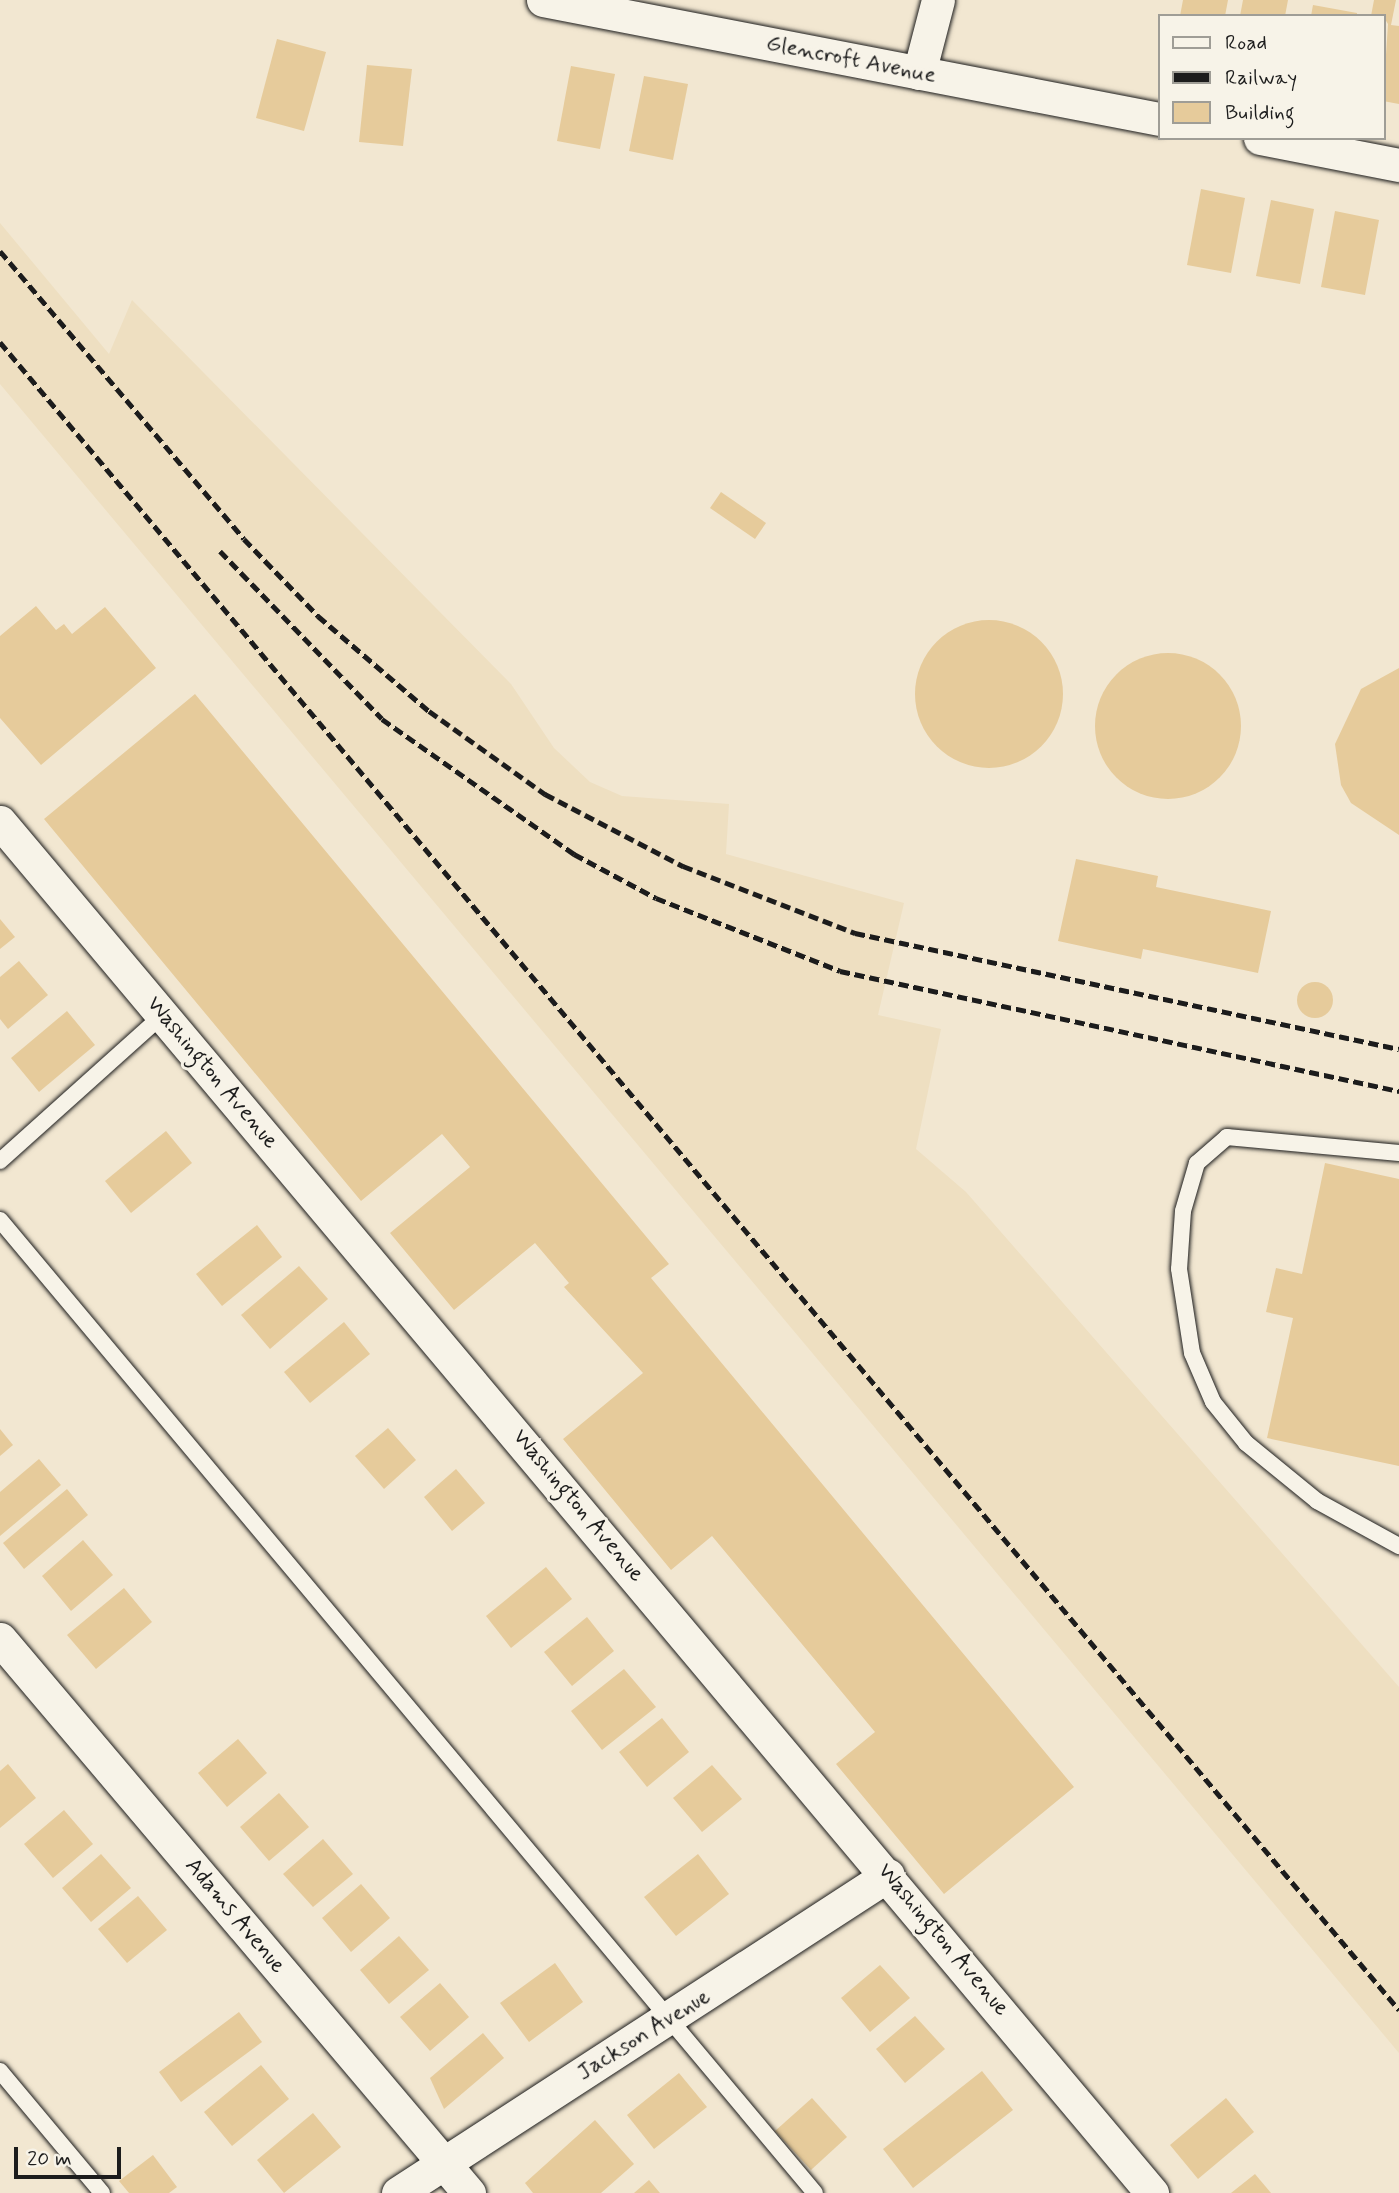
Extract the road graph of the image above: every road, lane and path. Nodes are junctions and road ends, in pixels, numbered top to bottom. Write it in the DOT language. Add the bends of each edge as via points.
graph roads {
  1 [pos="543,0"];
  2 [pos="938,0"];
  3 [pos="919,73"];
  4 [pos="1158,119"];
  5 [pos="1270,140"];
  6 [pos="1399,165"];
  7 [pos="0,822"];
  8 [pos="163,1014"];
  9 [pos="1399,1153"];
  10 [pos="0,1161"];
  11 [pos="0,1220"];
  12 [pos="1399,1546"];
  13 [pos="0,1639"];
  14 [pos="888,1875"];
  15 [pos="672,2020"];
  16 [pos="0,2071"];
  17 [pos="443,2162"];
  18 [pos="102,2193"];
  19 [pos="398,2193"];
  20 [pos="469,2193"];
  21 [pos="815,2193"];
  22 [pos="1152,2193"];
  1 -- 3 [label="street, Glencroft Avenue"];
  2 -- 3 [label="street"];
  3 -- 4 [label="street, Glencroft Avenue"];
  5 -- 6 [label="street"];
  7 -- 8 [label="street, Washington Avenue"];
  8 -- 10 [label="lane"];
  8 -- 14 [label="street, Washington Avenue"];
  9 -- 12 [label="lane" via="1227,1137 1197,1163 1183,1211 1179,1269 1192,1353 1213,1402 1277,1472"];
  11 -- 15 [label="lane"];
  13 -- 17 [label="street, Adams Avenue"];
  14 -- 15 [label="street, Jackson Avenue"];
  14 -- 22 [label="street, Washington Avenue"];
  15 -- 17 [label="street, Jackson Avenue"];
  15 -- 21 [label="lane"];
  16 -- 18 [label="lane"];
  17 -- 19 [label="street, Jackson Avenue"];
  17 -- 20 [label="street, Adams Avenue"];
}
